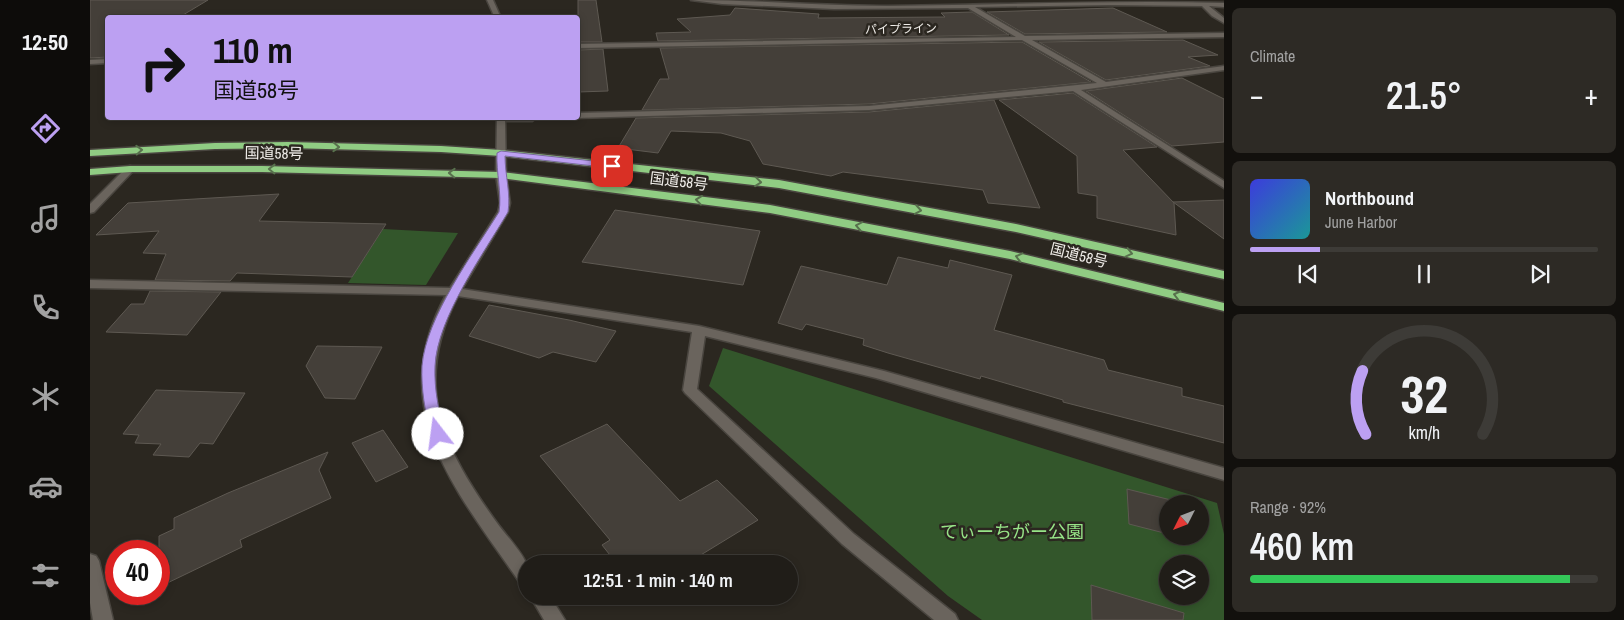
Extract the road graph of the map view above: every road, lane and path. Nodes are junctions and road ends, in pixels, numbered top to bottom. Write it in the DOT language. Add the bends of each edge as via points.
graph roads {
  1 [pos="490,0"];
  2 [pos="694,0"];
  3 [pos="827,0"];
  4 [pos="952,0"];
  5 [pos="761,2"];
  6 [pos="1202,3"];
  7 [pos="1224,5"];
  8 [pos="964,6"];
  9 [pos="827,8"];
  10 [pos="497,15"];
  11 [pos="1224,21"];
  12 [pos="1224,35"];
  13 [pos="1023,38"];
  14 [pos="580,46"];
  15 [pos="105,61"];
  16 [pos="90,62"];
  17 [pos="1224,68"];
  18 [pos="1106,84"];
  19 [pos="1074,89"];
  20 [pos="580,116"];
  21 [pos="501,120"];
  22 [pos="90,153"];
  23 [pos="501,153"];
  24 [pos="130,170"];
  25 [pos="90,172"];
  26 [pos="501,175"];
  27 [pos="1224,184"];
  28 [pos="90,210"];
  29 [pos="1224,275"];
  30 [pos="90,284"];
  31 [pos="456,292"];
  32 [pos="1224,307"];
  33 [pos="699,330"];
  34 [pos="1224,474"];
  35 [pos="90,562"];
  36 [pos="518,566"];
  37 [pos="545,605"];
  38 [pos="103,620"];
  39 [pos="555,620"];
  40 [pos="948,620"];
  1 -- 10 [label="street"];
  2 -- 5 [label="street"];
  3 -- 9 [label="street"];
  4 -- 8 [label="street"];
  5 -- 9 [label="street"];
  6 -- 7 [label="street"];
  6 -- 8 [label="street"];
  6 -- 11 [label="street"];
  8 -- 9 [label="street"];
  8 -- 13 [label="street" via="980,11"];
  12 -- 13 [label="street, パイプライン"];
  13 -- 14 [label="street, パイプライン"];
  13 -- 18 [label="street"];
  15 -- 16 [label="street"];
  17 -- 18 [label="street"];
  18 -- 19 [label="street"];
  19 -- 20 [label="street" via="869,108"];
  19 -- 27 [label="street"];
  21 -- 23 [label="street"];
  22 -- 23 [label="highway, 国道58号, one-way" via="288,145"];
  23 -- 26 [label="street"];
  23 -- 29 [label="highway, 国道58号, one-way" via="779,184 1016,228"];
  24 -- 25 [label="highway, 国道58号"];
  26 -- 24 [label="highway, 国道58号, one-way" via="262,169"];
  24 -- 28 [label="street"];
  26 -- 31 [label="street" via="503,212"];
  32 -- 26 [label="highway, 国道58号, one-way" via="1010,255 770,209"];
  30 -- 31 [label="street"];
  31 -- 33 [label="street"];
  31 -- 36 [label="street" via="436,332 429,365 430,405 442,449"];
  33 -- 34 [label="street" via="878,374"];
  33 -- 40 [label="street" via="690,390 848,538"];
  35 -- 38 [label="street"];
  37 -- 39 [label="street"];
}
